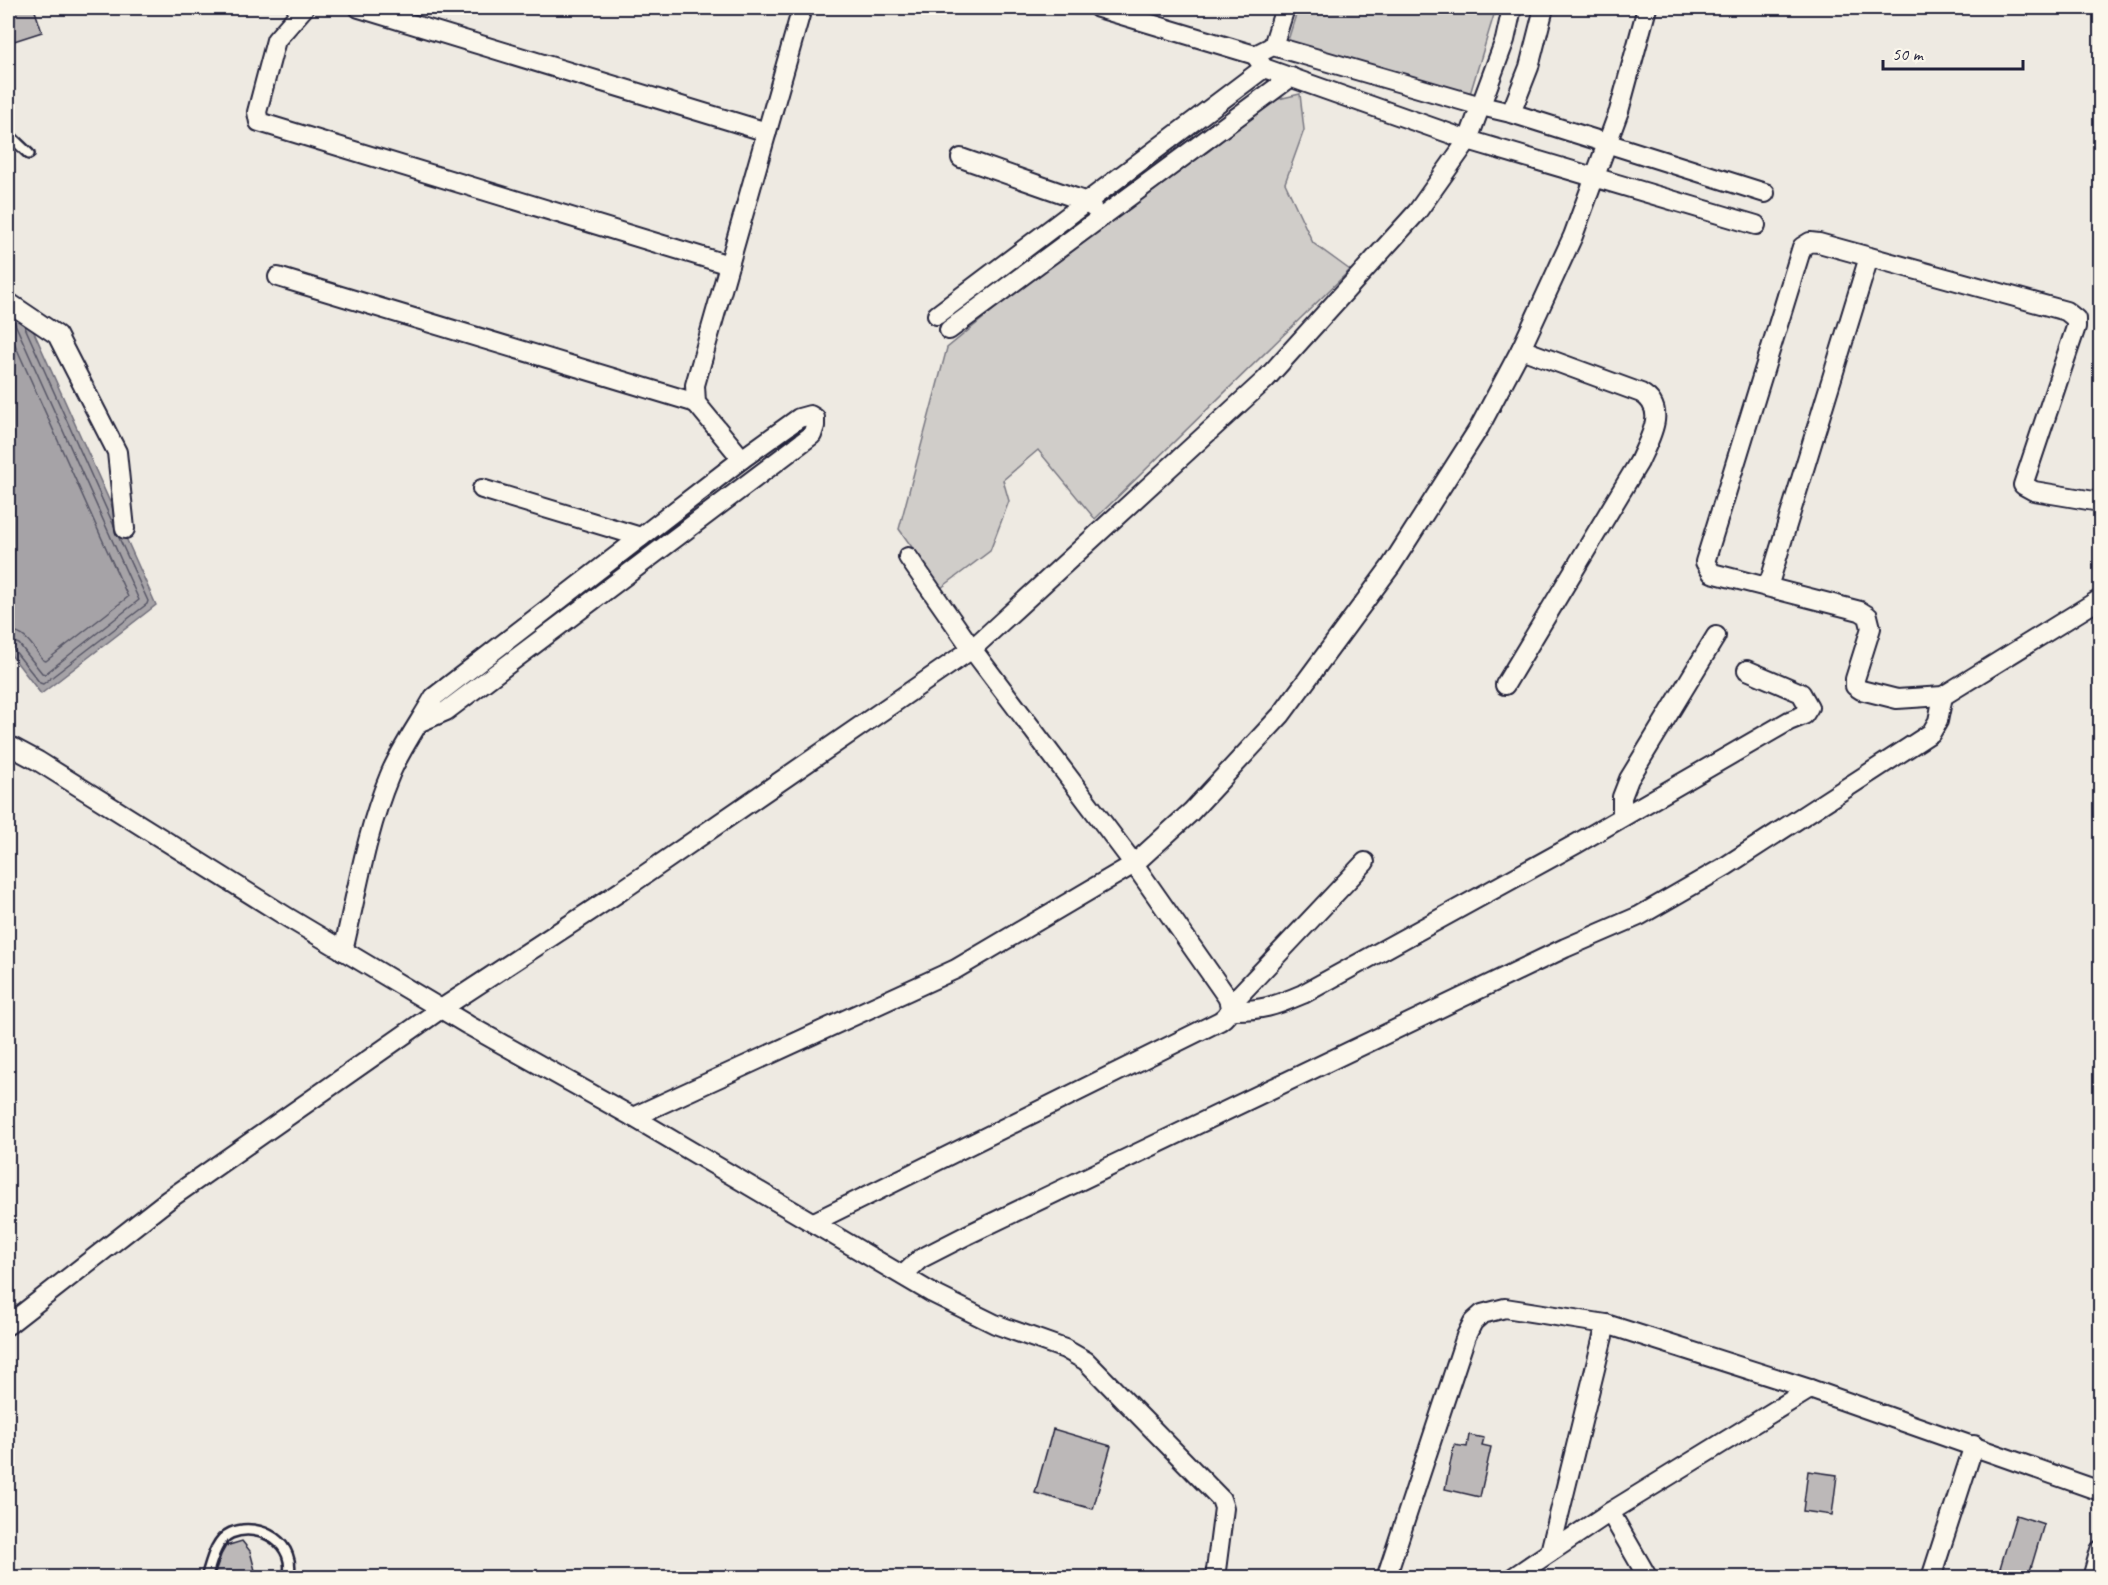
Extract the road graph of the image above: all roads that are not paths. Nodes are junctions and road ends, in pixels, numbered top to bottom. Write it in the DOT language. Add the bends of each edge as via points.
graph roads {
  1 [pos="304,8"];
  2 [pos="359,8"];
  3 [pos="802,8"];
  4 [pos="1098,8"];
  5 [pos="1285,8"];
  6 [pos="1512,8"];
  7 [pos="1544,8"];
  8 [pos="1647,8"];
  9 [pos="1273,46"];
  10 [pos="1260,61"];
  11 [pos="1291,77"];
  12 [pos="1481,106"];
  13 [pos="1511,113"];
  14 [pos="767,132"];
  15 [pos="8,134"];
  16 [pos="1468,140"];
  17 [pos="1607,145"];
  18 [pos="29,154"];
  19 [pos="961,158"];
  20 [pos="1594,178"];
  21 [pos="1765,193"];
  22 [pos="1087,202"];
  23 [pos="1101,217"];
  24 [pos="1756,225"];
  25 [pos="1869,257"];
  26 [pos="729,265"];
  27 [pos="278,277"];
  28 [pos="8,302"];
  29 [pos="938,315"];
  30 [pos="949,330"];
  31 [pos="1521,349"];
  32 [pos="696,403"];
  33 [pos="742,459"];
  34 [pos="482,489"];
  35 [pos="2100,502"];
  36 [pos="125,529"];
  37 [pos="641,537"];
  38 [pos="908,557"];
  39 [pos="1768,587"];
  40 [pos="2100,599"];
  41 [pos="1716,636"];
  42 [pos="972,649"];
  43 [pos="1747,670"];
  44 [pos="1505,685"];
  45 [pos="1943,696"];
  46 [pos="420,722"];
  47 [pos="8,745"];
  48 [pos="1622,817"];
  49 [pos="1365,862"];
  50 [pos="1134,864"];
  51 [pos="343,951"];
  52 [pos="1230,1007"];
  53 [pos="441,1009"];
  54 [pos="633,1117"];
  55 [pos="814,1222"];
  56 [pos="903,1275"];
  57 [pos="1606,1324"];
  58 [pos="8,1325"];
  59 [pos="1810,1389"];
  60 [pos="1974,1445"];
  61 [pos="2100,1491"];
  62 [pos="1610,1512"];
  63 [pos="2100,1550"];
  64 [pos="1550,1551"];
  65 [pos="206,1578"];
  66 [pos="288,1578"];
  67 [pos="1215,1578"];
  68 [pos="1386,1578"];
  69 [pos="1512,1578"];
  70 [pos="1648,1578"];
  71 [pos="1931,1578"];
  72 [pos="2092,1578"];
  1 -- 26 [label="street" via="276,40 257,111 259,122"];
  2 -- 14 [label="street"];
  3 -- 14 [label="street"];
  4 -- 10 [label="street"];
  5 -- 9 [label="street"];
  6 -- 12 [label="street"];
  7 -- 13 [label="street" via="1529,67"];
  8 -- 17 [label="street"];
  9 -- 10 [label="street"];
  9 -- 12 [label="street"];
  10 -- 11 [label="street"];
  10 -- 22 [label="street"];
  11 -- 16 [label="street"];
  11 -- 23 [label="street"];
  12 -- 13 [label="street"];
  12 -- 16 [label="street"];
  13 -- 17 [label="street"];
  14 -- 26 [label="street"];
  15 -- 18 [label="lane"];
  16 -- 20 [label="street"];
  16 -- 42 [label="street" via="1417,212 1265,380"];
  17 -- 20 [label="street"];
  17 -- 21 [label="street"];
  19 -- 22 [label="street"];
  20 -- 24 [label="street"];
  20 -- 31 [label="street" via="1573,236"];
  22 -- 23 [label="street"];
  22 -- 29 [label="street"];
  23 -- 30 [label="street"];
  25 -- 35 [label="street" via="2066,311 2076,320 2023,485 2034,491"];
  25 -- 39 [label="street"];
  25 -- 39 [label="street" via="1819,243 1810,242 1802,247 1705,562 1712,573"];
  26 -- 32 [label="street" via="695,385"];
  27 -- 32 [label="street"];
  28 -- 36 [label="street" via="57,335 117,452"];
  31 -- 44 [label="street" via="1641,393 1652,399 1656,409 1655,423 1639,462"];
  31 -- 50 [label="street" via="1479,428 1391,566 1281,715 1191,812"];
  32 -- 33 [label="street"];
  33 -- 37 [label="street"];
  33 -- 46 [label="street" via="799,418 815,418 812,435 446,711"];
  34 -- 37 [label="street"];
  37 -- 46 [label="street" via="434,697"];
  38 -- 42 [label="street"];
  39 -- 45 [label="street" via="1868,616 1871,628 1855,679 1855,686 1861,690 1898,699"];
  40 -- 45 [label="street"];
  41 -- 48 [label="street" via="1629,779 1622,797"];
  42 -- 50 [label="street"];
  42 -- 53 [label="street" via="621,891"];
  43 -- 48 [label="street" via="1801,693 1809,707 1804,715"];
  45 -- 56 [label="street" via="1931,733 1726,866 1639,916 967,1235 920,1259"];
  46 -- 51 [label="street" via="389,776"];
  47 -- 51 [label="street"];
  48 -- 52 [label="street" via="1303,994 1252,1011"];
  49 -- 52 [label="street"];
  50 -- 52 [label="street" via="1227,997"];
  50 -- 54 [label="street" via="956,969"];
  51 -- 53 [label="street"];
  52 -- 55 [label="street" via="1220,1021"];
  53 -- 54 [label="street"];
  53 -- 58 [label="street" via="168,1200"];
  54 -- 55 [label="street"];
  55 -- 56 [label="street"];
  56 -- 67 [label="street" via="995,1324 1077,1355 1096,1369 1221,1499 1224,1508"];
  57 -- 59 [label="street"];
  57 -- 64 [label="street"];
  57 -- 68 [label="street" via="1506,1308 1482,1314 1473,1322"];
  59 -- 60 [label="street"];
  59 -- 62 [label="street"];
  60 -- 61 [label="street"];
  60 -- 71 [label="street"];
  62 -- 64 [label="street"];
  62 -- 70 [label="street"];
  63 -- 72 [label="street"];
  64 -- 69 [label="street"];
  65 -- 66 [label="lane" via="214,1551 229,1534 244,1531 267,1533 280,1542 288,1558"];
}
